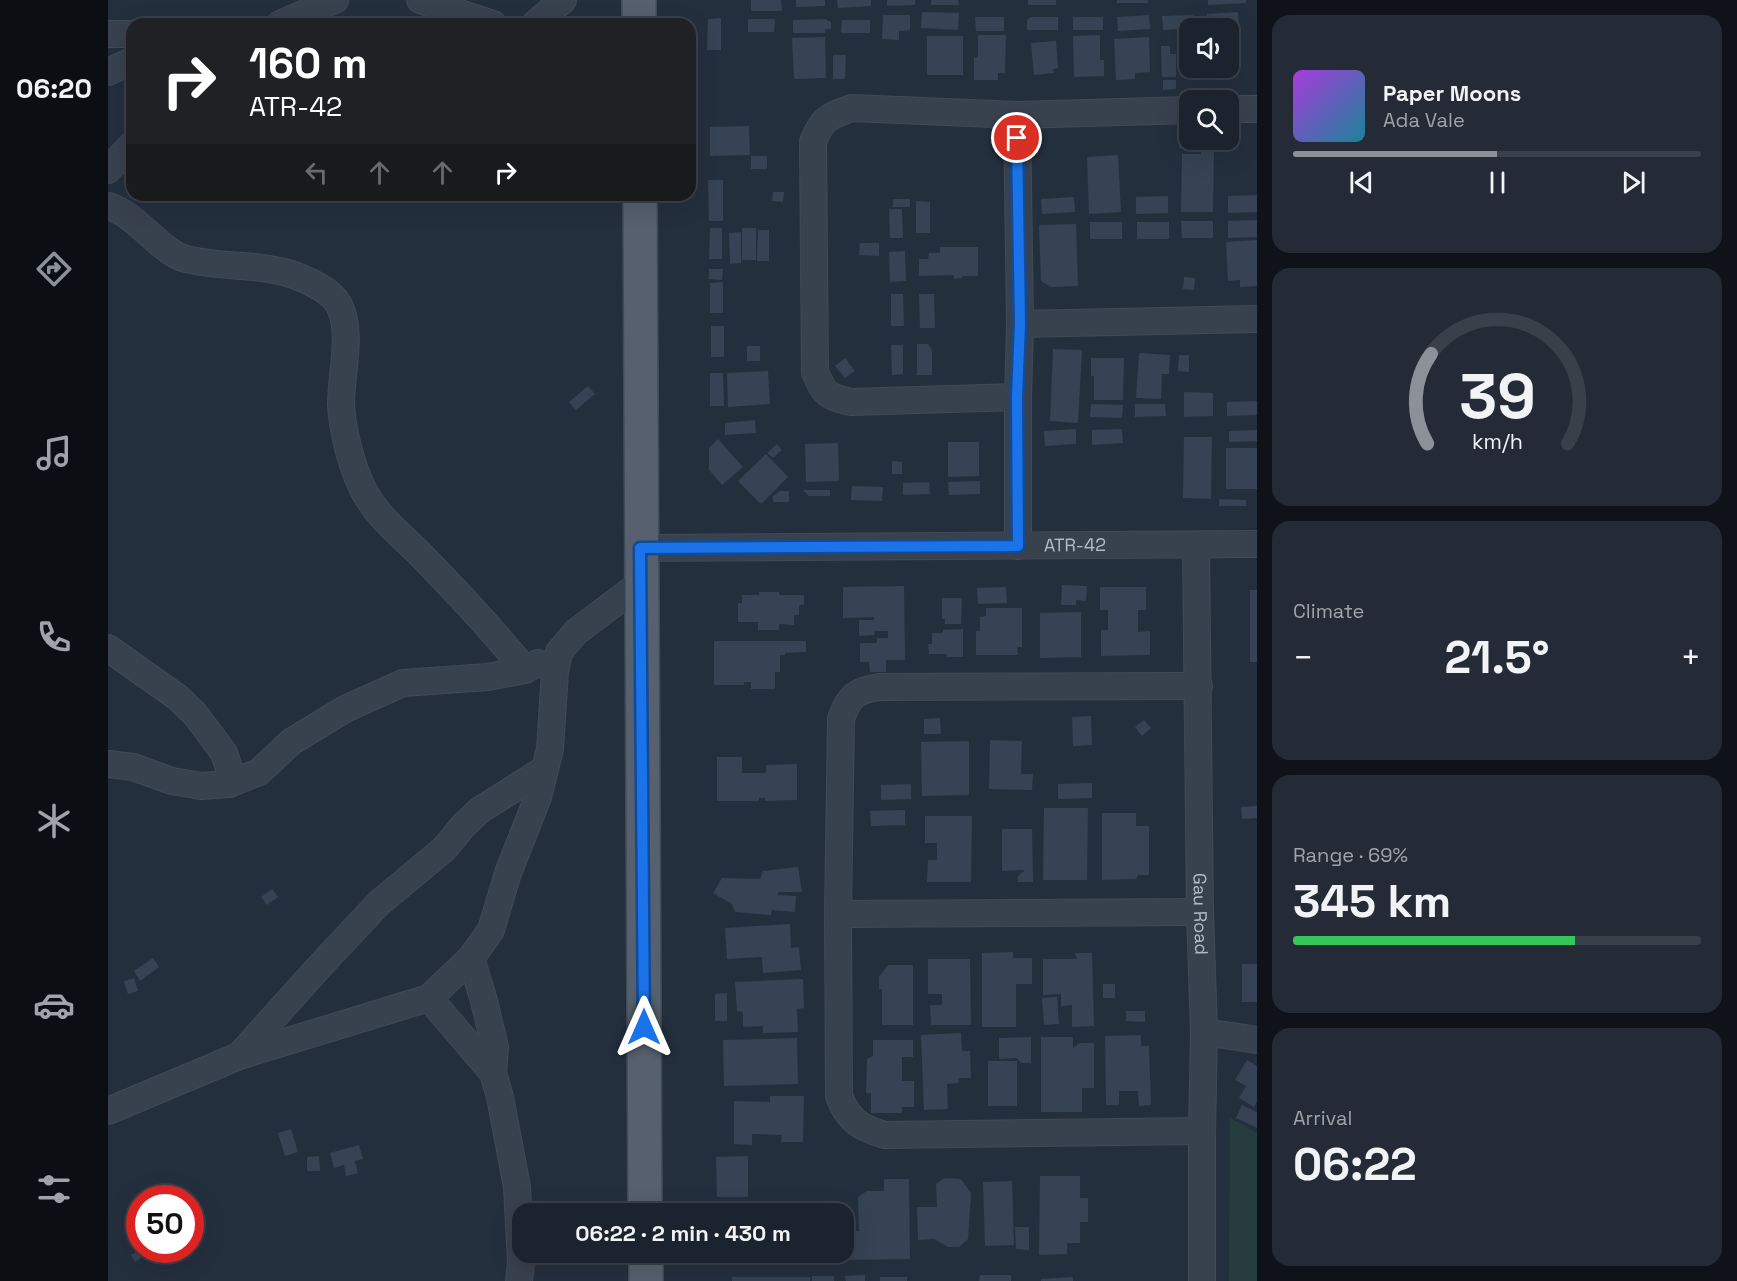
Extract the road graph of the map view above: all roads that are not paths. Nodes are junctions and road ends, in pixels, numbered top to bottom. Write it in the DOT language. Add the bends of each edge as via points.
graph roads {
  1 [pos="335,0"];
  2 [pos="420,0"];
  3 [pos="563,0"];
  4 [pos="639,0"];
  5 [pos="303,5"];
  6 [pos="287,18"];
  7 [pos="475,18"];
  8 [pos="542,18"];
  9 [pos="639,18"];
  10 [pos="108,34"];
  11 [pos="126,34"];
  12 [pos="126,64"];
  13 [pos="108,72"];
  14 [pos="1239,109"];
  15 [pos="1257,109"];
  16 [pos="1179,110"];
  17 [pos="1017,115"];
  18 [pos="126,151"];
  19 [pos="108,170"];
  20 [pos="640,201"];
  21 [pos="108,206"];
  22 [pos="1257,320"];
  23 [pos="1020,324"];
  24 [pos="1017,397"];
  25 [pos="1257,544"];
  26 [pos="1018,546"];
  27 [pos="1196,546"];
  28 [pos="640,548"];
  29 [pos="641,582"];
  30 [pos="108,648"];
  31 [pos="559,652"];
  32 [pos="525,670"];
  33 [pos="1199,686"];
  34 [pos="108,764"];
  35 [pos="545,769"];
  36 [pos="228,784"];
  37 [pos="1200,912"];
  38 [pos="838,914"];
  39 [pos="471,958"];
  40 [pos="429,998"];
  41 [pos="1204,1032"];
  42 [pos="1257,1040"];
  43 [pos="239,1056"];
  44 [pos="493,1073"];
  45 [pos="108,1112"];
  46 [pos="1202,1131"];
  47 [pos="645,1203"];
  48 [pos="646,1263"];
  49 [pos="519,1281"];
  50 [pos="646,1281"];
  51 [pos="1202,1281"];
  1 -- 5 [label="street"];
  2 -- 7 [label="street"];
  3 -- 8 [label="street"];
  4 -- 9 [label="main road"];
  5 -- 6 [label="street"];
  10 -- 11 [label="street"];
  12 -- 13 [label="street"];
  14 -- 15 [label="street"];
  16 -- 17 [label="street"];
  17 -- 23 [label="street"];
  17 -- 24 [label="street" via="852,108 832,114 818,127 813,142 815,372 824,391 851,402"];
  18 -- 19 [label="street"];
  20 -- 28 [label="main road"];
  21 -- 32 [label="street" via="184,258 293,275 326,290 338,303 344,319 345,346 341,405 350,458 362,489 380,515 496,634"];
  22 -- 23 [label="street"];
  23 -- 24 [label="street"];
  24 -- 26 [label="street"];
  25 -- 27 [label="street, ATR-42"];
  26 -- 27 [label="street, ATR-42"];
  26 -- 28 [label="street, ATR-42"];
  27 -- 33 [label="street, Gau Road"];
  28 -- 29 [label="main road"];
  29 -- 31 [label="street" via="576,633"];
  29 -- 47 [label="main road"];
  30 -- 36 [label="street" via="195,714 224,753 230,771"];
  31 -- 32 [label="street"];
  31 -- 35 [label="street"];
  32 -- 36 [label="street" via="488,677 404,683 345,709 291,742 259,772"];
  33 -- 37 [label="street, Gau Road"];
  33 -- 38 [label="street" via="879,687 855,694 847,702 841,719"];
  34 -- 36 [label="street" via="201,786"];
  35 -- 39 [label="street" via="491,930"];
  35 -- 43 [label="street" via="480,810 444,849 379,903"];
  37 -- 38 [label="street"];
  37 -- 41 [label="street, Gau Road"];
  38 -- 46 [label="street" via="839,1096 844,1111 856,1123 885,1135"];
  39 -- 40 [label="street"];
  39 -- 44 [label="street" via="495,1047"];
  40 -- 43 [label="street"];
  40 -- 44 [label="street"];
  41 -- 42 [label="street"];
  41 -- 46 [label="street, Gau Road"];
  43 -- 45 [label="street"];
  44 -- 49 [label="street" via="517,1187"];
  46 -- 51 [label="street, Gau Road"];
  48 -- 50 [label="main road"];
}
